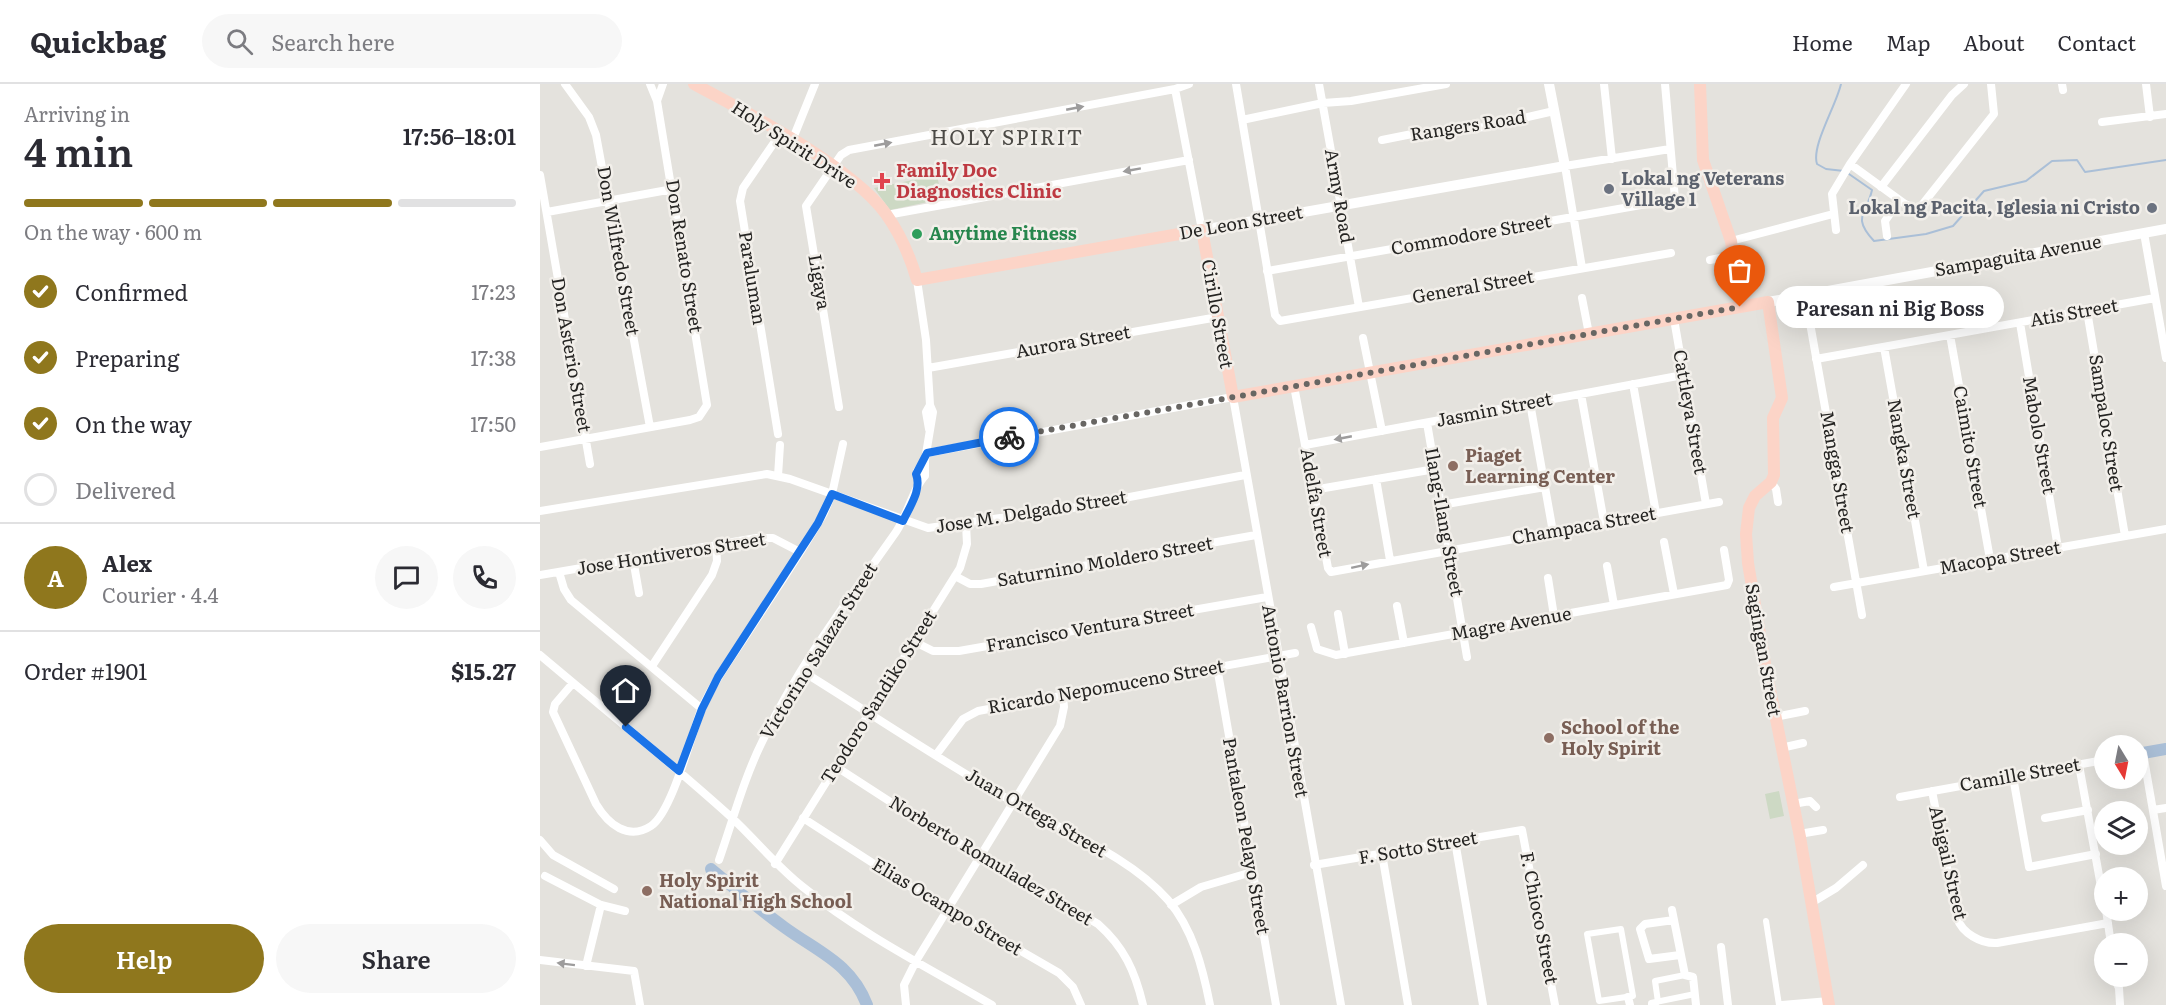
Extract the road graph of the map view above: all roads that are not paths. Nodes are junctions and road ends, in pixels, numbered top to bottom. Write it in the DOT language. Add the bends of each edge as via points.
graph roads {
  1 [pos="565,84"];
  2 [pos="650,84"];
  3 [pos="663,84"];
  4 [pos="694,84"];
  5 [pos="815,84"];
  6 [pos="1189,84"];
  7 [pos="1236,84"];
  8 [pos="1319,84"];
  9 [pos="1446,84"];
  10 [pos="1549,84"];
  11 [pos="1604,84"];
  12 [pos="1665,84"];
  13 [pos="1700,84"];
  14 [pos="1906,84"];
  15 [pos="1964,84"];
  16 [pos="1991,84"];
  17 [pos="2146,84"];
  18 [pos="1175,89"];
  19 [pos="657,101"];
  20 [pos="1323,103"];
  21 [pos="1554,111"];
  22 [pos="2166,114"];
  23 [pos="2150,117"];
  24 [pos="1242,120"];
  25 [pos="2102,122"];
  26 [pos="780,134"];
  27 [pos="1382,140"];
  28 [pos="792,141"];
  29 [pos="1670,149"];
  30 [pos="1612,159"];
  31 [pos="1189,160"];
  32 [pos="1564,165"];
  33 [pos="832,166"];
  34 [pos="1846,170"];
  35 [pos="540,175"];
  36 [pos="1881,187"];
  37 [pos="673,189"];
  38 [pos="610,200"];
  39 [pos="1899,201"];
  40 [pos="1341,206"];
  41 [pos="547,212"];
  42 [pos="1833,214"];
  43 [pos="887,215"];
  44 [pos="1573,217"];
  45 [pos="1259,220"];
  46 [pos="2166,229"];
  47 [pos="1202,230"];
  48 [pos="1836,230"];
  49 [pos="2144,233"];
  50 [pos="1887,236"];
  51 [pos="1731,241"];
  52 [pos="1671,253"];
  53 [pos="1734,255"];
  54 [pos="1350,256"];
  55 [pos="1710,260"];
  56 [pos="1582,268"];
  57 [pos="1267,271"];
  58 [pos="917,280"];
  59 [pos="1805,296"];
  60 [pos="1582,298"];
  61 [pos="2155,298"];
  62 [pos="1768,302"];
  63 [pos="1359,307"];
  64 [pos="1740,307"];
  65 [pos="2087,310"];
  66 [pos="1218,317"];
  67 [pos="1674,319"];
  68 [pos="2020,323"];
  69 [pos="1588,334"];
  70 [pos="1950,335"];
  71 [pos="1363,338"];
  72 [pos="1884,347"];
  73 [pos="2166,358"];
  74 [pos="1816,359"];
  75 [pos="928,368"];
  76 [pos="1370,375"];
  77 [pos="1683,375"];
  78 [pos="1633,384"];
  79 [pos="1294,386"];
  80 [pos="1581,394"];
  81 [pos="1233,397"];
  82 [pos="1530,403"];
  83 [pos="839,406"];
  84 [pos="1427,423"];
  85 [pos="650,427"];
  86 [pos="1382,431"];
  87 [pos="778,434"];
  88 [pos="586,438"];
  89 [pos="843,444"];
  90 [pos="780,445"];
  91 [pos="1305,445"];
  92 [pos="540,447"];
  93 [pos="926,456"];
  94 [pos="590,464"];
  95 [pos="1435,469"];
  96 [pos="1245,475"];
  97 [pos="778,476"];
  98 [pos="1376,479"];
  99 [pos="1771,482"];
  100 [pos="1545,487"];
  101 [pos="1313,490"];
  102 [pos="832,494"];
  103 [pos="1719,502"];
  104 [pos="1778,502"];
  105 [pos="1706,504"];
  106 [pos="1441,505"];
  107 [pos="540,511"];
  108 [pos="1656,513"];
  109 [pos="903,521"];
  110 [pos="1604,522"];
  111 [pos="966,524"];
  112 [pos="2166,529"];
  113 [pos="1552,532"];
  114 [pos="1256,535"];
  115 [pos="2125,536"];
  116 [pos="1665,542"];
  117 [pos="716,544"];
  118 [pos="2058,548"];
  119 [pos="1449,550"];
  120 [pos="1724,550"];
  121 [pos="800,552"];
  122 [pos="633,559"];
  123 [pos="1390,560"];
  124 [pos="1990,560"];
  125 [pos="1607,566"];
  126 [pos="1924,571"];
  127 [pos="559,572"];
  128 [pos="540,575"];
  129 [pos="956,576"];
  130 [pos="1548,578"];
  131 [pos="1857,583"];
  132 [pos="1834,586"];
  133 [pos="639,592"];
  134 [pos="1674,594"];
  135 [pos="1267,597"];
  136 [pos="1614,605"];
  137 [pos="1397,606"];
  138 [pos="1338,614"];
  139 [pos="1862,615"];
  140 [pos="1554,616"];
  141 [pos="1311,627"];
  142 [pos="1463,633"];
  143 [pos="915,642"];
  144 [pos="1404,643"];
  145 [pos="1295,653"];
  146 [pos="1345,654"];
  147 [pos="540,655"];
  148 [pos="1277,656"];
  149 [pos="1467,657"];
  150 [pos="652,666"];
  151 [pos="1217,667"];
  152 [pos="802,670"];
  153 [pos="573,682"];
  154 [pos="1063,696"];
  155 [pos="702,709"];
  156 [pos="1805,711"];
  157 [pos="869,713"];
  158 [pos="1775,717"];
  159 [pos="1803,743"];
  160 [pos="1780,748"];
  161 [pos="936,755"];
  162 [pos="2094,762"];
  163 [pos="2079,765"];
  164 [pos="835,766"];
  165 [pos="679,771"];
  166 [pos="2013,777"];
  167 [pos="2148,788"];
  168 [pos="1932,791"];
  169 [pos="1900,797"];
  170 [pos="1015,803"];
  171 [pos="1793,804"];
  172 [pos="1816,807"];
  173 [pos="2166,808"];
  174 [pos="2088,810"];
  175 [pos="2153,810"];
  176 [pos="803,818"];
  177 [pos="2045,818"];
  178 [pos="734,820"];
  179 [pos="1522,830"];
  180 [pos="1823,830"];
  181 [pos="1799,834"];
  182 [pos="540,840"];
  183 [pos="1455,842"];
  184 [pos="2094,843"];
  185 [pos="1382,854"];
  186 [pos="2094,854"];
  187 [pos="982,856"];
  188 [pos="719,860"];
  189 [pos="775,864"];
  190 [pos="1314,865"];
  191 [pos="1863,865"];
  192 [pos="2164,867"];
  193 [pos="1252,872"];
  194 [pos="545,876"];
  195 [pos="2166,886"];
  196 [pos="614,889"];
  197 [pos="1811,903"];
  198 [pos="601,905"];
  199 [pos="1171,905"];
  200 [pos="949,910"];
  201 [pos="1672,910"];
  202 [pos="625,911"];
  203 [pos="1674,920"];
  204 [pos="1766,921"];
  205 [pos="2108,923"];
  206 [pos="2109,933"];
  207 [pos="1721,947"];
  208 [pos="1680,955"];
  209 [pos="540,960"];
  210 [pos="916,961"];
  211 [pos="586,966"];
  212 [pos="1685,975"];
  213 [pos="1695,994"];
  214 [pos="1629,1001"];
  215 [pos="1654,1003"];
  216 [pos="1829,1003"];
  217 [pos="640,1005"];
  218 [pos="906,1005"];
  219 [pos="992,1005"];
  220 [pos="1081,1005"];
  221 [pos="1143,1005"];
  222 [pos="1210,1005"];
  223 [pos="1276,1005"];
  224 [pos="1341,1005"];
  225 [pos="1408,1005"];
  226 [pos="1483,1005"];
  227 [pos="1555,1005"];
  228 [pos="1696,1005"];
  229 [pos="1728,1005"];
  230 [pos="1781,1005"];
  1 -- 38 [label="street, Don Wilfredo Street" via="589,117 596,135"];
  2 -- 19 [label="street, Don Renato Street"];
  3 -- 19 [label="street, Don Renato Street"];
  4 -- 26 [label="main road, Holy Spirit Drive"];
  5 -- 28 [label="street"];
  6 -- 18 [label="street"];
  7 -- 24 [label="street"];
  8 -- 20 [label="street, Army Road"];
  9 -- 20 [label="street"];
  10 -- 21 [label="street"];
  11 -- 30 [label="street"];
  12 -- 29 [label="street"];
  13 -- 51 [label="main road" via="1703,160"];
  14 -- 34 [label="street"];
  15 -- 36 [label="street"];
  16 -- 39 [label="street" via="1994,115 1920,209"];
  17 -- 23 [label="street"];
  18 -- 31 [label="street, Cirillo Street"];
  33 -- 18 [label="street, one-way" via="849,150"];
  19 -- 37 [label="street, Don Renato Street"];
  20 -- 24 [label="street"];
  20 -- 40 [label="street, Army Road"];
  21 -- 27 [label="street, Rangers Road" via="1485,127"];
  21 -- 32 [label="street"];
  22 -- 23 [label="street"];
  23 -- 25 [label="street"];
  24 -- 45 [label="street"];
  26 -- 28 [label="main road, Holy Spirit Drive"];
  26 -- 87 [label="street, Paraluman" via="743,188 740,201"];
  28 -- 33 [label="main road, Holy Spirit Drive"];
  29 -- 30 [label="street"];
  29 -- 44 [label="street, Commodore Street" via="1675,199"];
  30 -- 32 [label="street"];
  31 -- 43 [label="street, one-way"];
  31 -- 47 [label="street, Cirillo Street"];
  32 -- 40 [label="street, De Leon Street"];
  32 -- 44 [label="street"];
  33 -- 43 [label="main road, Holy Spirit Drive"];
  33 -- 83 [label="street, Ligaya" via="806,206"];
  34 -- 36 [label="street"];
  34 -- 42 [label="street" via="1832,194"];
  35 -- 41 [label="street, Don Asterio Street"];
  36 -- 39 [label="street"];
  37 -- 38 [label="street"];
  37 -- 85 [label="street, Don Renato Street" via="707,398 704,412 690,420"];
  38 -- 41 [label="street"];
  38 -- 85 [label="street, Don Wilfredo Street"];
  39 -- 50 [label="street" via="1885,221"];
  40 -- 45 [label="street, De Leon Street"];
  40 -- 54 [label="street, Army Road"];
  41 -- 88 [label="street, Don Asterio Street"];
  42 -- 48 [label="street"];
  42 -- 51 [label="street"];
  43 -- 58 [label="main road, Holy Spirit Drive" via="902,238"];
  44 -- 54 [label="street, Commodore Street"];
  44 -- 56 [label="street"];
  45 -- 47 [label="street, De Leon Street"];
  45 -- 57 [label="street"];
  46 -- 49 [label="street, Sampaguita Avenue"];
  47 -- 58 [label="main road, De Leon Street"];
  47 -- 66 [label="main road, Cirillo Street"];
  49 -- 59 [label="street, Sampaguita Avenue"];
  49 -- 61 [label="street"];
  51 -- 53 [label="main road"];
  52 -- 56 [label="street, General Street"];
  53 -- 55 [label="street"];
  53 -- 64 [label="main road"];
  54 -- 57 [label="street, Commodore Street"];
  54 -- 63 [label="street, Army Road"];
  56 -- 63 [label="street, General Street"];
  57 -- 63 [label="street, General Street" via="1277,319"];
  58 -- 75 [label="street, Victorino Salazar Street"];
  59 -- 62 [label="street, Sampaguita Avenue"];
  59 -- 74 [label="street, Mangga Street"];
  60 -- 69 [label="street"];
  61 -- 65 [label="street, Atis Street"];
  61 -- 73 [label="street"];
  62 -- 64 [label="main road, Sampaguita Avenue"];
  62 -- 99 [label="main road" via="1782,398 1773,418"];
  64 -- 67 [label="main road, Sampaguita Avenue"];
  65 -- 68 [label="street, Atis Street"];
  65 -- 115 [label="street, Sampaloc Street"];
  66 -- 75 [label="street, Aurora Street"];
  66 -- 81 [label="main road, Cirillo Street"];
  67 -- 69 [label="main road, Sampaguita Avenue"];
  67 -- 77 [label="street, Cattleya Street"];
  68 -- 70 [label="street, Atis Street"];
  68 -- 118 [label="street, Mabolo Street"];
  69 -- 76 [label="main road, Sampaguita Avenue"];
  70 -- 72 [label="street, Atis Street"];
  70 -- 124 [label="street, Caimito Street"];
  71 -- 76 [label="street"];
  72 -- 74 [label="street, Atis Street"];
  72 -- 126 [label="street, Nangka Street"];
  74 -- 131 [label="street, Mangga Street"];
  75 -- 93 [label="street, Victorino Salazar Street"];
  76 -- 79 [label="main road, Sampaguita Avenue"];
  76 -- 86 [label="street"];
  77 -- 78 [label="street, Jasmin Street"];
  77 -- 105 [label="street, Cattleya Street"];
  78 -- 80 [label="street, Jasmin Street"];
  78 -- 108 [label="street"];
  79 -- 81 [label="main road, Sampaguita Avenue"];
  79 -- 91 [label="street, Adelfa Street"];
  80 -- 82 [label="street, Jasmin Street"];
  80 -- 110 [label="street"];
  81 -- 93 [label="street"];
  81 -- 96 [label="street, Antonio Barrion Street"];
  82 -- 84 [label="street, Jasmin Street"];
  82 -- 100 [label="street"];
  84 -- 86 [label="street, Jasmin Street"];
  84 -- 95 [label="street, Ilang-Ilang Street"];
  85 -- 88 [label="street"];
  86 -- 91 [label="street, Jasmin Street, one-way"];
  88 -- 92 [label="street"];
  88 -- 94 [label="street, Don Asterio Street"];
  89 -- 102 [label="street"];
  90 -- 97 [label="street"];
  91 -- 101 [label="street, Adelfa Street"];
  93 -- 109 [label="street, Victorino Salazar Street" via="926,473"];
  95 -- 98 [label="street"];
  95 -- 106 [label="street, Ilang-Ilang Street"];
  96 -- 111 [label="street, Jose M. Delgado Street"];
  96 -- 114 [label="street, Antonio Barrion Street"];
  97 -- 102 [label="street, Jose M. Delgado Street"];
  97 -- 107 [label="street, Jose M. Delgado Street" via="755,474"];
  98 -- 101 [label="street"];
  98 -- 123 [label="street"];
  99 -- 104 [label="street"];
  99 -- 158 [label="main road, Sagingan Street" via="1755,496 1749,508 1746,534"];
  100 -- 106 [label="street"];
  100 -- 113 [label="street"];
  101 -- 123 [label="street, Adelfa Street, one-way" via="1329,570"];
  102 -- 109 [label="street, Jose M. Delgado Street"];
  102 -- 121 [label="street"];
  103 -- 105 [label="street, Champaca Street"];
  105 -- 108 [label="street, Champaca Street"];
  106 -- 119 [label="street, Ilang-Ilang Street"];
  108 -- 110 [label="street, Champaca Street"];
  109 -- 111 [label="street, Jose M. Delgado Street" via="928,528"];
  109 -- 152 [label="street, Victorino Salazar Street"];
  110 -- 113 [label="street, Champaca Street"];
  111 -- 129 [label="street, Teodoro Sandiko Street" via="966,554"];
  112 -- 115 [label="street, Macopa Street"];
  113 -- 119 [label="street, Champaca Street"];
  114 -- 129 [label="street, Saturnino Moldero Street" via="981,585"];
  114 -- 135 [label="street, Antonio Barrion Street"];
  115 -- 118 [label="street, Macopa Street"];
  116 -- 134 [label="street"];
  117 -- 121 [label="street, Jose Hontiveros Street" via="773,538"];
  117 -- 122 [label="street, Jose Hontiveros Street"];
  117 -- 150 [label="street" via="716,568"];
  118 -- 124 [label="street, Macopa Street"];
  119 -- 123 [label="street, Adelfa Street"];
  119 -- 142 [label="street, Ilang-Ilang Street"];
  120 -- 134 [label="street, Magre Avenue" via="1729,583"];
  121 -- 155 [label="street" via="718,677"];
  122 -- 127 [label="street, Jose Hontiveros Street"];
  122 -- 133 [label="street"];
  124 -- 126 [label="street, Macopa Street"];
  125 -- 136 [label="street"];
  126 -- 131 [label="street, Macopa Street"];
  127 -- 128 [label="street, Jose Hontiveros Street"];
  127 -- 150 [label="street" via="572,600"];
  129 -- 143 [label="street, Teodoro Sandiko Street"];
  130 -- 140 [label="street"];
  131 -- 132 [label="street, Macopa Street"];
  131 -- 139 [label="street, Mangga Street"];
  134 -- 136 [label="street, Magre Avenue"];
  135 -- 143 [label="street, Francisco Ventura Street" via="959,651 933,651"];
  135 -- 148 [label="street, Antonio Barrion Street"];
  136 -- 140 [label="street, Magre Avenue"];
  137 -- 144 [label="street"];
  138 -- 146 [label="street"];
  140 -- 142 [label="street, Magre Avenue"];
  141 -- 146 [label="street, Magre Avenue" via="1321,652"];
  142 -- 144 [label="street, Magre Avenue"];
  142 -- 149 [label="street, Ilang-Ilang Street"];
  143 -- 157 [label="street, Teodoro Sandiko Street"];
  144 -- 146 [label="street, Magre Avenue"];
  145 -- 148 [label="street, Ricardo Nepomuceno Street"];
  147 -- 153 [label="street"];
  148 -- 151 [label="street, Ricardo Nepomuceno Street"];
  148 -- 190 [label="street, Antonio Barrion Street"];
  150 -- 155 [label="street"];
  151 -- 154 [label="street, Ricardo Nepomuceno Street"];
  151 -- 193 [label="street, Pantaleon Pelayo Street"];
  152 -- 157 [label="street, Juan Ortega Street"];
  152 -- 178 [label="street, Victorino Salazar Street" via="762,741"];
  153 -- 165 [label="street"];
  153 -- 165 [label="street" via="555,704 554,717 596,804 611,824 631,832 651,826 666,809"];
  154 -- 161 [label="street, Ricardo Nepomuceno Street" via="971,713"];
  154 -- 170 [label="street" via="1060,726"];
  155 -- 165 [label="street"];
  156 -- 158 [label="street"];
  157 -- 161 [label="street, Juan Ortega Street"];
  157 -- 164 [label="street, Teodoro Sandiko Street"];
  158 -- 160 [label="main road, Sagingan Street"];
  159 -- 160 [label="street"];
  160 -- 171 [label="main road, Sagingan Street"];
  161 -- 170 [label="street, Juan Ortega Street"];
  162 -- 163 [label="street, Camille Street"];
  163 -- 166 [label="street, Camille Street"];
  163 -- 174 [label="street"];
  164 -- 176 [label="street, Teodoro Sandiko Street"];
  164 -- 187 [label="street, Norberto Romuladez Street"];
  165 -- 178 [label="street"];
  166 -- 168 [label="street, Camille Street"];
  166 -- 186 [label="street" via="2029,867"];
  167 -- 175 [label="street"];
  168 -- 169 [label="street, Camille Street"];
  168 -- 205 [label="street, Abigail Street" via="1957,918 1971,934 1987,943 1997,943"];
  170 -- 187 [label="street"];
  170 -- 199 [label="street, Juan Ortega Street" via="1133,869"];
  171 -- 172 [label="street" via="1810,801"];
  171 -- 181 [label="main road, Sagingan Street"];
  173 -- 175 [label="street"];
  174 -- 177 [label="street"];
  174 -- 184 [label="street"];
  175 -- 192 [label="street"];
  176 -- 189 [label="street, Teodoro Sandiko Street"];
  176 -- 200 [label="street, Elias Ocampo Street"];
  178 -- 188 [label="street, Victorino Salazar Street"];
  178 -- 189 [label="street"];
  179 -- 183 [label="street, F. Sotto Street"];
  179 -- 227 [label="street, F. Chioco Street"];
  180 -- 181 [label="street"];
  181 -- 197 [label="main road, Sagingan Street"];
  182 -- 196 [label="street" via="553,855"];
  183 -- 185 [label="street, F. Sotto Street"];
  183 -- 226 [label="street"];
  185 -- 190 [label="street, F. Sotto Street"];
  185 -- 225 [label="street"];
  187 -- 200 [label="street"];
  187 -- 221 [label="street, Norberto Romuladez Street" via="1083,913 1112,937 1132,969"];
  189 -- 210 [label="street" via="864,933"];
  190 -- 224 [label="street, Antonio Barrion Street"];
  191 -- 197 [label="street"];
  192 -- 195 [label="street"];
  193 -- 199 [label="street" via="1201,887"];
  193 -- 223 [label="street, Pantaleon Pelayo Street"];
  194 -- 198 [label="street"];
  197 -- 216 [label="main road, Sagingan Street"];
  198 -- 202 [label="street"];
  198 -- 211 [label="street"];
  199 -- 222 [label="street, Juan Ortega Street" via="1193,942"];
  200 -- 210 [label="street"];
  200 -- 220 [label="street, Elias Ocampo Street" via="1059,973 1073,987"];
  201 -- 203 [label="street"];
  203 -- 208 [label="street"];
  203 -- 208 [label="street" via="1645,924 1640,929 1649,960"];
  204 -- 230 [label="street"];
  205 -- 206 [label="street"];
  207 -- 229 [label="street"];
  208 -- 212 [label="street"];
  211 -- 209 [label="street, one-way"];
  210 -- 218 [label="street" via="904,985"];
  210 -- 219 [label="street"];
  211 -- 217 [label="street" via="634,971"];
  212 -- 213 [label="street" via="1692,975"];
  212 -- 215 [label="street" via="1655,981"];
  213 -- 215 [label="street"];
  213 -- 228 [label="street"];
  214 -- 214 [label="street" via="1599,1001 1587,934 1621,929 1633,996"];
  216 -- 230 [label="street"];
}
